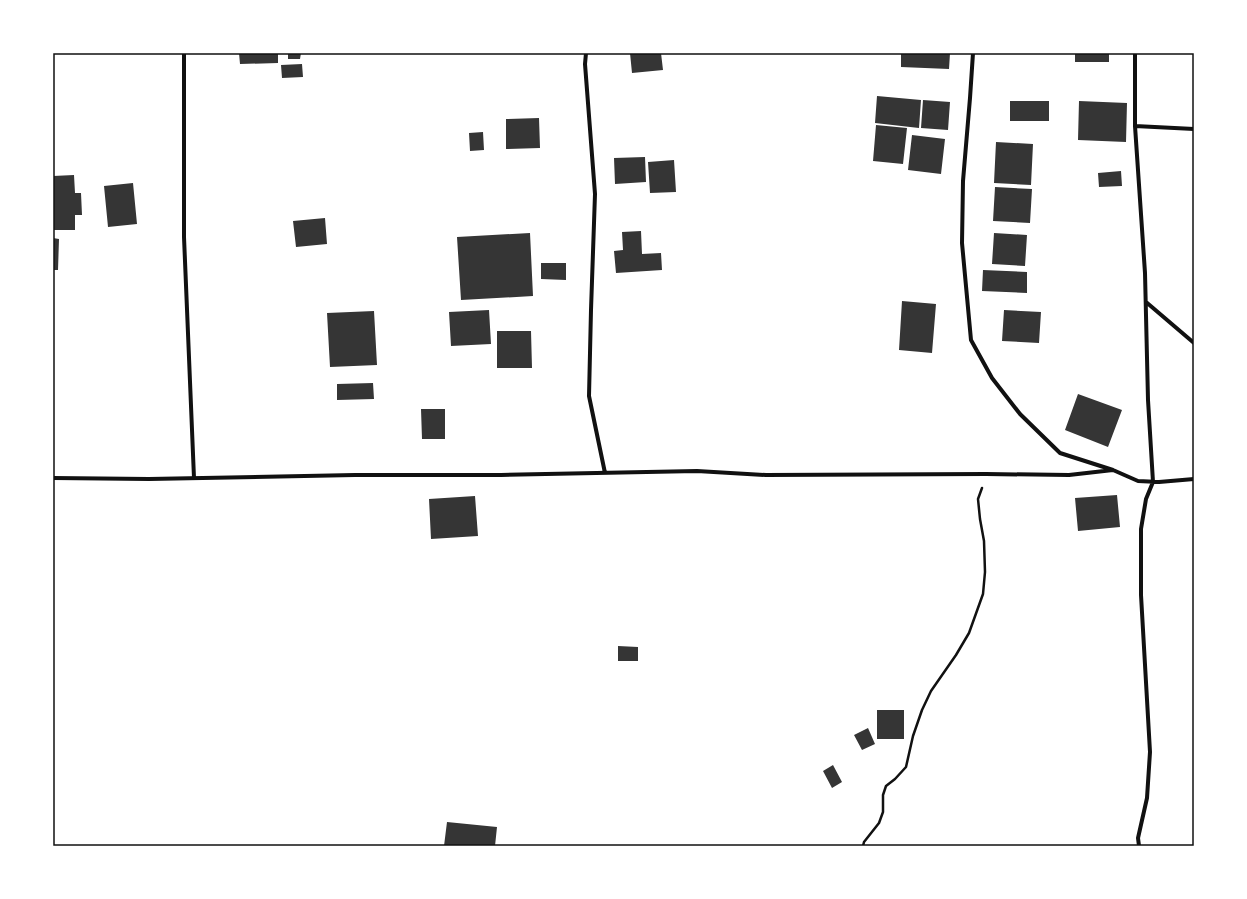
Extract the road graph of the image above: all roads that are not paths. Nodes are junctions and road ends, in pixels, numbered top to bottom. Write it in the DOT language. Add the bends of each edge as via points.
graph roads {
  1 [pos="184,53"];
  2 [pos="586,53"];
  3 [pos="973,53"];
  4 [pos="1135,53"];
  5 [pos="1135,126"];
  6 [pos="1194,129"];
  7 [pos="1146,302"];
  8 [pos="1194,343"];
  9 [pos="1113,470"];
  10 [pos="605,473"];
  11 [pos="53,478"];
  12 [pos="194,478"];
  13 [pos="1194,479"];
  14 [pos="1153,482"];
  15 [pos="1138,846"];
  1 -- 12 [label="street" via="184,237"];
  2 -- 10 [label="street" via="596,194 589,396"];
  3 -- 9 [label="street" via="962,228 971,340 992,378 1020,414 1060,453"];
  4 -- 5 [label="street"];
  5 -- 6 [label="street"];
  5 -- 7 [label="street"];
  7 -- 8 [label="street"];
  7 -- 14 [label="street"];
  9 -- 10 [label="street" via="1069,475 766,475 697,471"];
  9 -- 14 [label="street" via="1138,481"];
  10 -- 12 [label="street"];
  11 -- 12 [label="street"];
  13 -- 14 [label="street"];
  14 -- 15 [label="street" via="1146,499 1141,529 1140,595 1150,752 1147,798"];
}
